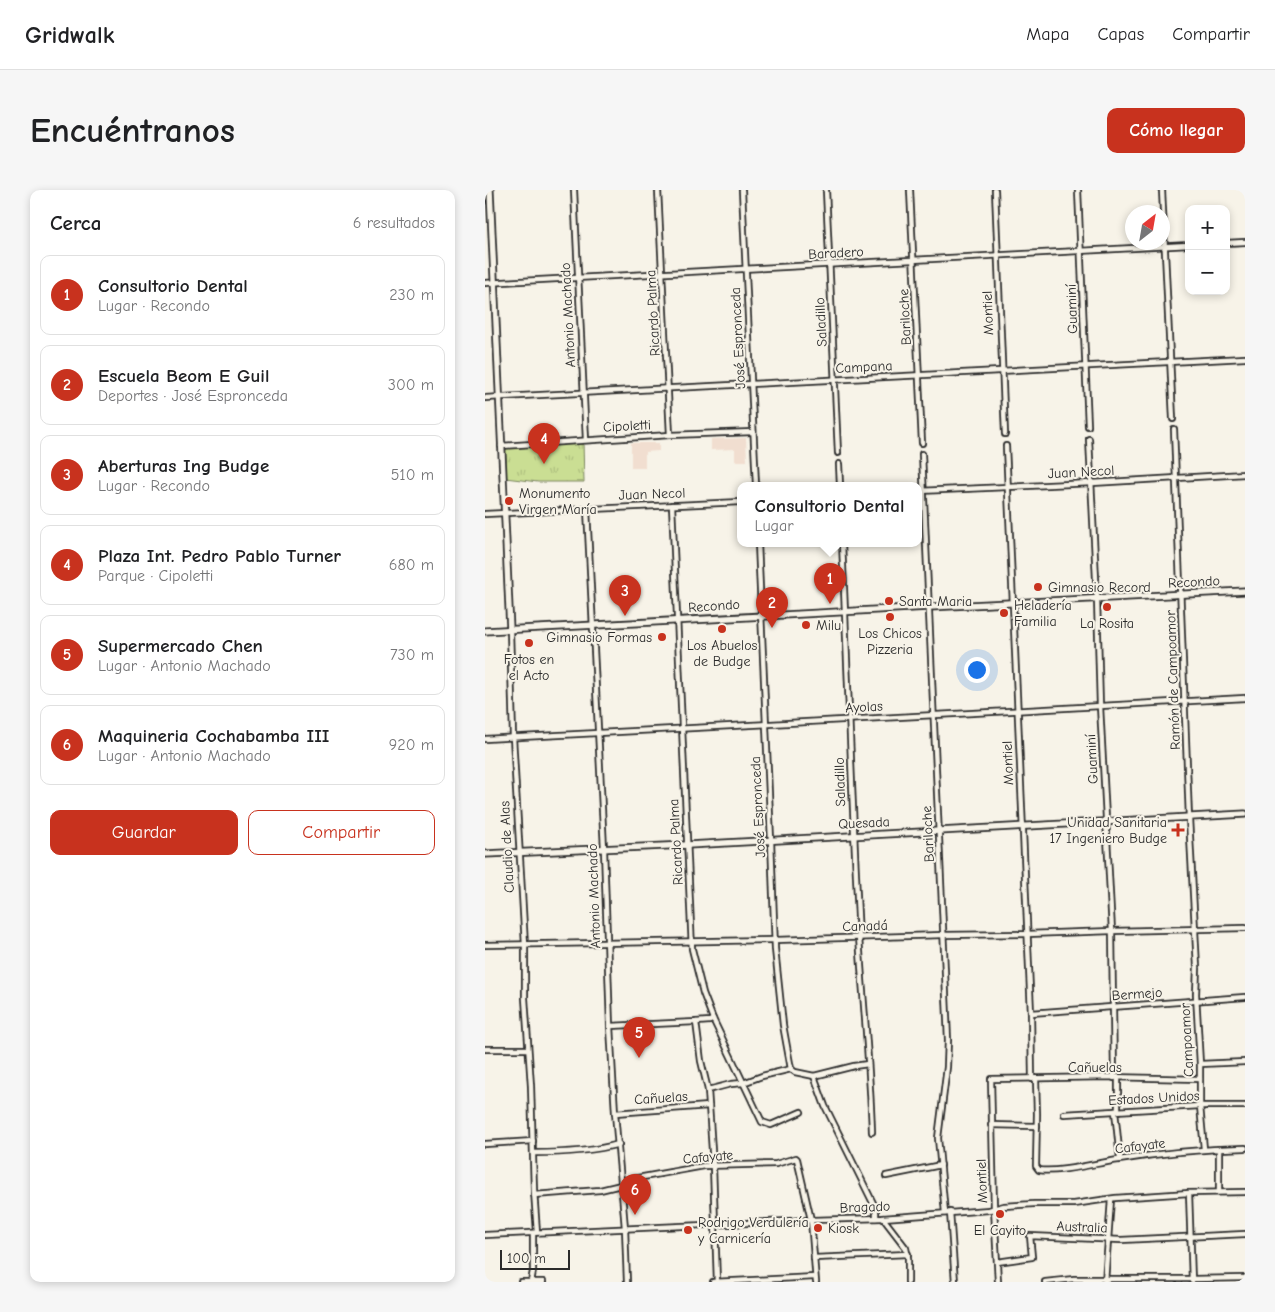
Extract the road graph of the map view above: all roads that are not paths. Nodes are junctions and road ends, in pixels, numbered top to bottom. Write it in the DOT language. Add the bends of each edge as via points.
graph roads {
  1 [pos="490,190"];
  2 [pos="574,190"];
  3 [pos="658,190"];
  4 [pos="742,190"];
  5 [pos="827,190"];
  6 [pos="910,190"];
  7 [pos="995,190"];
  8 [pos="1078,190"];
  9 [pos="1162,190"];
  10 [pos="1163,205"];
  11 [pos="1245,242"];
  12 [pos="1230,243"];
  13 [pos="1185,245"];
  14 [pos="1170,247"];
  15 [pos="1125,249"];
  16 [pos="1165,250"];
  17 [pos="1081,251"];
  18 [pos="997,256"];
  19 [pos="913,260"];
  20 [pos="829,264"];
  21 [pos="746,269"];
  22 [pos="662,273"];
  23 [pos="578,278"];
  24 [pos="494,282"];
  25 [pos="485,283"];
  26 [pos="1245,358"];
  27 [pos="1171,362"];
  28 [pos="1085,366"];
  29 [pos="1002,371"];
  30 [pos="919,375"];
  31 [pos="835,379"];
  32 [pos="751,384"];
  33 [pos="668,388"];
  34 [pos="583,393"];
  35 [pos="485,398"];
  36 [pos="499,398"];
  37 [pos="1173,419"];
  38 [pos="1088,426"];
  39 [pos="1174,429"];
  40 [pos="753,432"];
  41 [pos="1005,434"];
  42 [pos="670,435"];
  43 [pos="1089,439"];
  44 [pos="586,440"];
  45 [pos="922,443"];
  46 [pos="501,446"];
  47 [pos="1006,446"];
  48 [pos="838,453"];
  49 [pos="922,454"];
  50 [pos="839,464"];
  51 [pos="1245,474"];
  52 [pos="1177,477"];
  53 [pos="756,482"];
  54 [pos="840,482"];
  55 [pos="921,482"];
  56 [pos="1092,483"];
  57 [pos="1008,487"];
  58 [pos="922,491"];
  59 [pos="737,502"];
  60 [pos="922,504"];
  61 [pos="671,505"];
  62 [pos="587,509"];
  63 [pos="504,513"];
  64 [pos="485,514"];
  65 [pos="758,547"];
  66 [pos="843,547"];
  67 [pos="1245,591"];
  68 [pos="1181,595"];
  69 [pos="1097,599"];
  70 [pos="1012,604"];
  71 [pos="930,607"];
  72 [pos="845,612"];
  73 [pos="761,616"];
  74 [pos="678,621"];
  75 [pos="593,625"];
  76 [pos="510,630"];
  77 [pos="485,631"];
  78 [pos="1245,698"];
  79 [pos="1185,702"];
  80 [pos="1100,706"];
  81 [pos="1017,712"];
  82 [pos="933,715"];
  83 [pos="849,719"];
  84 [pos="765,724"];
  85 [pos="681,729"];
  86 [pos="598,733"];
  87 [pos="513,737"];
  88 [pos="485,739"];
  89 [pos="1245,814"];
  90 [pos="1189,818"];
  91 [pos="1107,821"];
  92 [pos="1022,827"];
  93 [pos="939,831"];
  94 [pos="854,836"];
  95 [pos="771,840"];
  96 [pos="688,845"];
  97 [pos="604,848"];
  98 [pos="519,852"];
  99 [pos="485,854"];
  100 [pos="1245,928"];
  101 [pos="1195,930"];
  102 [pos="1112,931"];
  103 [pos="1027,934"];
  104 [pos="943,935"];
  105 [pos="859,938"];
  106 [pos="775,940"];
  107 [pos="691,942"];
  108 [pos="608,943"];
  109 [pos="485,945"];
  110 [pos="525,945"];
  111 [pos="1245,997"];
  112 [pos="1196,1001"];
  113 [pos="1113,1007"];
  114 [pos="1031,1013"];
  115 [pos="713,1019"];
  116 [pos="695,1022"];
  117 [pos="610,1026"];
  118 [pos="528,1048"];
  119 [pos="485,1049"];
  120 [pos="1245,1062"];
  121 [pos="868,1064"];
  122 [pos="1200,1064"];
  123 [pos="791,1069"];
  124 [pos="814,1076"];
  125 [pos="1116,1078"];
  126 [pos="991,1079"];
  127 [pos="1034,1079"];
  128 [pos="1200,1079"];
  129 [pos="743,1083"];
  130 [pos="709,1090"];
  131 [pos="709,1106"];
  132 [pos="1200,1106"];
  133 [pos="1245,1106"];
  134 [pos="1117,1111"];
  135 [pos="615,1112"];
  136 [pos="801,1112"];
  137 [pos="1064,1114"];
  138 [pos="991,1125"];
  139 [pos="1037,1126"];
  140 [pos="872,1132"];
  141 [pos="533,1141"];
  142 [pos="485,1144"];
  143 [pos="619,1144"];
  144 [pos="1219,1148"];
  145 [pos="1245,1148"];
  146 [pos="1204,1149"];
  147 [pos="533,1153"];
  148 [pos="1120,1160"];
  149 [pos="941,1165"];
  150 [pos="713,1166"];
  151 [pos="1039,1170"];
  152 [pos="886,1176"];
  153 [pos="621,1183"];
  154 [pos="1219,1192"];
  155 [pos="1245,1192"];
  156 [pos="1189,1193"];
  157 [pos="534,1195"];
  158 [pos="1111,1199"];
  159 [pos="994,1208"];
  160 [pos="947,1212"];
  161 [pos="876,1218"];
  162 [pos="883,1218"];
  163 [pos="811,1220"];
  164 [pos="715,1224"];
  165 [pos="625,1228"];
  166 [pos="535,1232"];
  167 [pos="1245,1234"];
  168 [pos="485,1235"];
  169 [pos="1190,1237"];
  170 [pos="1107,1239"];
  171 [pos="908,1254"];
  172 [pos="814,1258"];
  173 [pos="997,1262"];
  174 [pos="1245,1278"];
  175 [pos="816,1280"];
  176 [pos="1105,1280"];
  177 [pos="1192,1281"];
  178 [pos="521,1282"];
  179 [pos="531,1282"];
  180 [pos="543,1282"];
  181 [pos="627,1282"];
  182 [pos="713,1282"];
  183 [pos="717,1282"];
  184 [pos="908,1282"];
  185 [pos="955,1282"];
  186 [pos="998,1282"];
  187 [pos="1045,1282"];
  1 -- 24 [label="street, Claudio de Alas"];
  2 -- 23 [label="street, Antonio Machado"];
  3 -- 22 [label="street, Ricardo Palma"];
  4 -- 21 [label="street, José Espronceda"];
  5 -- 20 [label="street, Saladillo"];
  6 -- 19 [label="street, Bariloche"];
  7 -- 18 [label="street, Montiel"];
  8 -- 17 [label="street, Guaminí"];
  9 -- 10 [label="street"];
  11 -- 12 [label="street"];
  13 -- 14 [label="street, Baradero"];
  15 -- 17 [label="street, Baradero"];
  16 -- 27 [label="street"];
  17 -- 18 [label="street, Baradero"];
  17 -- 28 [label="street, Guaminí"];
  18 -- 19 [label="street, Baradero"];
  18 -- 29 [label="street, Montiel"];
  19 -- 20 [label="street, Baradero"];
  19 -- 30 [label="street, Bariloche"];
  20 -- 21 [label="street, Baradero"];
  20 -- 31 [label="street, Saladillo"];
  21 -- 22 [label="street, Baradero"];
  21 -- 32 [label="street, José Espronceda"];
  22 -- 23 [label="street, Baradero"];
  22 -- 33 [label="street, Ricardo Palma"];
  23 -- 24 [label="street, Baradero"];
  23 -- 34 [label="street, Antonio Machado"];
  24 -- 25 [label="street, Baradero"];
  24 -- 36 [label="street, Claudio de Alas"];
  26 -- 27 [label="street, Campana"];
  27 -- 28 [label="street, Campana"];
  27 -- 37 [label="street"];
  28 -- 29 [label="street, Campana"];
  28 -- 38 [label="street, Guaminí"];
  29 -- 30 [label="street, Campana"];
  29 -- 41 [label="street, Montiel"];
  30 -- 31 [label="street, Campana"];
  30 -- 45 [label="street, Bariloche"];
  31 -- 32 [label="street, Campana"];
  31 -- 48 [label="street, Saladillo"];
  32 -- 33 [label="street, Campana"];
  32 -- 40 [label="street, José Espronceda"];
  33 -- 34 [label="street, Campana"];
  33 -- 42 [label="street, Ricardo Palma"];
  34 -- 36 [label="street, Campana"];
  34 -- 44 [label="street, Antonio Machado"];
  35 -- 36 [label="street, Campana"];
  36 -- 46 [label="street, Claudio de Alas"];
  39 -- 52 [label="street, Ramón de Campoamor"];
  40 -- 42 [label="street, Cipoletti"];
  40 -- 53 [label="street, José Espronceda"];
  42 -- 44 [label="street, Cipoletti"];
  43 -- 56 [label="street, Guaminí"];
  44 -- 46 [label="street, Cipoletti"];
  46 -- 63 [label="street, Claudio de Alas"];
  47 -- 57 [label="street, Montiel"];
  49 -- 55 [label="street, Bariloche"];
  50 -- 54 [label="street"];
  51 -- 52 [label="street, Juan Necol"];
  52 -- 56 [label="street, Juan Necol"];
  52 -- 68 [label="street, Ramón de Campoamor"];
  56 -- 57 [label="street, Juan Necol"];
  56 -- 69 [label="street, Guaminí"];
  57 -- 58 [label="street, Juan Necol"];
  57 -- 70 [label="street, Montiel"];
  59 -- 61 [label="street, Juan Necol"];
  60 -- 71 [label="street, Bariloche"];
  61 -- 62 [label="street, Juan Necol"];
  61 -- 74 [label="street, Ricardo Palma"];
  62 -- 63 [label="street, Juan Necol"];
  62 -- 75 [label="street, Antonio Machado"];
  63 -- 64 [label="street, Juan Necol"];
  63 -- 76 [label="street, Claudio de Alas"];
  65 -- 73 [label="street, José Espronceda"];
  66 -- 72 [label="street, Saladillo"];
  67 -- 68 [label="street, Recondo"];
  68 -- 69 [label="street, Recondo"];
  68 -- 79 [label="street, Ramón de Campoamor"];
  69 -- 70 [label="street, Recondo"];
  69 -- 80 [label="street, Guaminí"];
  70 -- 71 [label="street, Recondo"];
  70 -- 81 [label="street, Montiel"];
  71 -- 72 [label="street, Recondo"];
  71 -- 82 [label="street, Bariloche"];
  72 -- 73 [label="street, Recondo"];
  72 -- 83 [label="street, Saladillo"];
  73 -- 74 [label="street, Recondo"];
  73 -- 84 [label="street, José Espronceda"];
  74 -- 75 [label="street, Recondo"];
  74 -- 85 [label="street, Ricardo Palma"];
  75 -- 76 [label="street, Recondo"];
  75 -- 86 [label="street, Antonio Machado"];
  76 -- 77 [label="street, Recondo"];
  76 -- 87 [label="street, Claudio de Alas"];
  78 -- 79 [label="street, Ayolas"];
  79 -- 80 [label="street, Ayolas"];
  79 -- 90 [label="street, Ramón de Campoamor"];
  80 -- 81 [label="street, Ayolas"];
  80 -- 91 [label="street, Guaminí"];
  81 -- 82 [label="street, Ayolas"];
  81 -- 92 [label="street, Montiel"];
  82 -- 83 [label="street, Ayolas"];
  82 -- 93 [label="street, Bariloche"];
  83 -- 84 [label="street, Ayolas"];
  83 -- 94 [label="street, Saladillo"];
  84 -- 85 [label="street, Ayolas"];
  84 -- 95 [label="street, José Espronceda"];
  85 -- 86 [label="street, Ayolas"];
  85 -- 96 [label="street, Ricardo Palma"];
  86 -- 87 [label="street, Ayolas"];
  86 -- 97 [label="street, Antonio Machado"];
  87 -- 88 [label="street, Ayolas"];
  87 -- 98 [label="street, Claudio de Alas"];
  89 -- 90 [label="street, Quesada"];
  90 -- 91 [label="street, Quesada"];
  90 -- 101 [label="street, Ramón de Campoamor"];
  91 -- 92 [label="street, Quesada"];
  91 -- 102 [label="street, Guaminí"];
  92 -- 93 [label="street, Quesada"];
  92 -- 103 [label="street, Montiel"];
  93 -- 94 [label="street, Quesada"];
  93 -- 104 [label="street, Bariloche"];
  94 -- 95 [label="street, Quesada"];
  94 -- 105 [label="street, Saladillo"];
  95 -- 96 [label="street, Quesada"];
  95 -- 106 [label="street, José Espronceda"];
  96 -- 97 [label="street, Quesada"];
  96 -- 107 [label="street, Ricardo Palma"];
  97 -- 98 [label="street, Quesada"];
  97 -- 108 [label="street, Antonio Machado"];
  98 -- 99 [label="street, Quesada"];
  98 -- 110 [label="street, Claudio de Alas"];
  100 -- 101 [label="street, Canadá"];
  101 -- 102 [label="street, Canadá"];
  101 -- 112 [label="street, Campoamor"];
  102 -- 103 [label="street, Canadá"];
  102 -- 113 [label="street, Guaminí"];
  103 -- 104 [label="street, Canadá"];
  103 -- 114 [label="street, Montiel"];
  104 -- 105 [label="street, Canadá"];
  104 -- 149 [label="street, Bariloche" via="948,1049 938,1138"];
  105 -- 106 [label="street, Canadá"];
  105 -- 121 [label="street, Saladillo"];
  106 -- 107 [label="street, Canadá"];
  106 -- 123 [label="street, José Espronceda" via="783,1025"];
  107 -- 108 [label="street, Canadá"];
  107 -- 115 [label="street, Ricardo Palma" via="701,988"];
  108 -- 110 [label="street, Canadá"];
  108 -- 117 [label="street, Antonio Machado"];
  109 -- 110 [label="street, Canadá"];
  110 -- 118 [label="street, Claudio de Alas"];
  111 -- 112 [label="street, Bermejo"];
  112 -- 113 [label="street, Bermejo"];
  112 -- 122 [label="street, Campoamor"];
  113 -- 114 [label="street, Bermejo"];
  113 -- 125 [label="street, Guaminí"];
  114 -- 127 [label="street, Montiel"];
  115 -- 116 [label="street"];
  115 -- 129 [label="street, Ricardo Palma"];
  116 -- 117 [label="street"];
  116 -- 130 [label="street"];
  117 -- 135 [label="street, Antonio Machado"];
  118 -- 119 [label="street"];
  118 -- 141 [label="street, Claudio de Alas"];
  120 -- 122 [label="street"];
  121 -- 124 [label="street"];
  121 -- 140 [label="street, Saladillo"];
  122 -- 128 [label="street, Campoamor"];
  123 -- 124 [label="street"];
  123 -- 129 [label="street"];
  124 -- 161 [label="street" via="825,1106 876,1209"];
  125 -- 127 [label="street, Cañuelas"];
  125 -- 128 [label="street, Cañuelas"];
  125 -- 134 [label="street, Guaminí"];
  126 -- 127 [label="street, Cañuelas"];
  126 -- 138 [label="street, Montiel"];
  127 -- 139 [label="street, Montiel"];
  128 -- 132 [label="street, Campoamor"];
  129 -- 130 [label="street"];
  129 -- 136 [label="street, Ricardo Palma" via="762,1122 771,1125"];
  130 -- 131 [label="street"];
  131 -- 135 [label="street, Cañuelas"];
  131 -- 150 [label="street"];
  132 -- 133 [label="street, Estados Unidos"];
  132 -- 134 [label="street, Estados Unidos"];
  132 -- 146 [label="street, Campoamor"];
  134 -- 137 [label="street, Estados Unidos"];
  134 -- 148 [label="street, Guaminí"];
  135 -- 143 [label="street, Antonio Machado"];
  138 -- 139 [label="street"];
  138 -- 159 [label="street, Montiel"];
  139 -- 151 [label="street, Montiel" via="1036,1166"];
  141 -- 142 [label="street"];
  141 -- 147 [label="street, Claudio de Alas"];
  143 -- 147 [label="street" via="558,1153"];
  143 -- 153 [label="street, Antonio Machado"];
  144 -- 145 [label="street, Cafayate"];
  144 -- 146 [label="street, Cafayate"];
  144 -- 154 [label="street"];
  146 -- 148 [label="street, Cafayate"];
  147 -- 157 [label="street, Claudio de Alas"];
  148 -- 151 [label="street, Cafayate"];
  149 -- 152 [label="street"];
  149 -- 160 [label="street, Bariloche"];
  150 -- 153 [label="street, Cafayate" via="664,1172"];
  150 -- 163 [label="street, Cafayate" via="776,1164 796,1158"];
  150 -- 164 [label="street"];
  153 -- 157 [label="street, Cafayate" via="600,1190"];
  153 -- 165 [label="street, Antonio Machado"];
  154 -- 155 [label="street, Bragado"];
  154 -- 156 [label="street, Bragado"];
  156 -- 158 [label="street, Bragado"];
  156 -- 169 [label="street"];
  157 -- 166 [label="street, Claudio de Alas"];
  158 -- 159 [label="street, Bragado"];
  158 -- 170 [label="street"];
  159 -- 160 [label="street, Bragado"];
  159 -- 173 [label="street, Montiel"];
  160 -- 162 [label="street, Bragado"];
  160 -- 185 [label="street, Bariloche"];
  161 -- 162 [label="street, Bragado"];
  161 -- 163 [label="street, Bragado"];
  162 -- 171 [label="street"];
  163 -- 164 [label="street, Bragado"];
  163 -- 172 [label="street"];
  164 -- 165 [label="street, Bragado"];
  164 -- 183 [label="street"];
  165 -- 166 [label="street, Bragado"];
  165 -- 181 [label="street, Antonio Machado"];
  166 -- 168 [label="street, Bragado"];
  166 -- 179 [label="street, Claudio de Alas"];
  167 -- 169 [label="street, Australia"];
  169 -- 170 [label="street, Australia"];
  169 -- 177 [label="street"];
  170 -- 173 [label="street, Australia" via="1030,1236 1032,1258"];
  170 -- 176 [label="street"];
  171 -- 172 [label="street"];
  171 -- 184 [label="street"];
  172 -- 175 [label="street"];
  173 -- 186 [label="street, Montiel"];
  174 -- 177 [label="street"];
  175 -- 183 [label="street"];
  176 -- 177 [label="street"];
  176 -- 187 [label="street" via="1073,1278"];
  178 -- 179 [label="street"];
  179 -- 180 [label="street"];
  182 -- 183 [label="street"];
}
